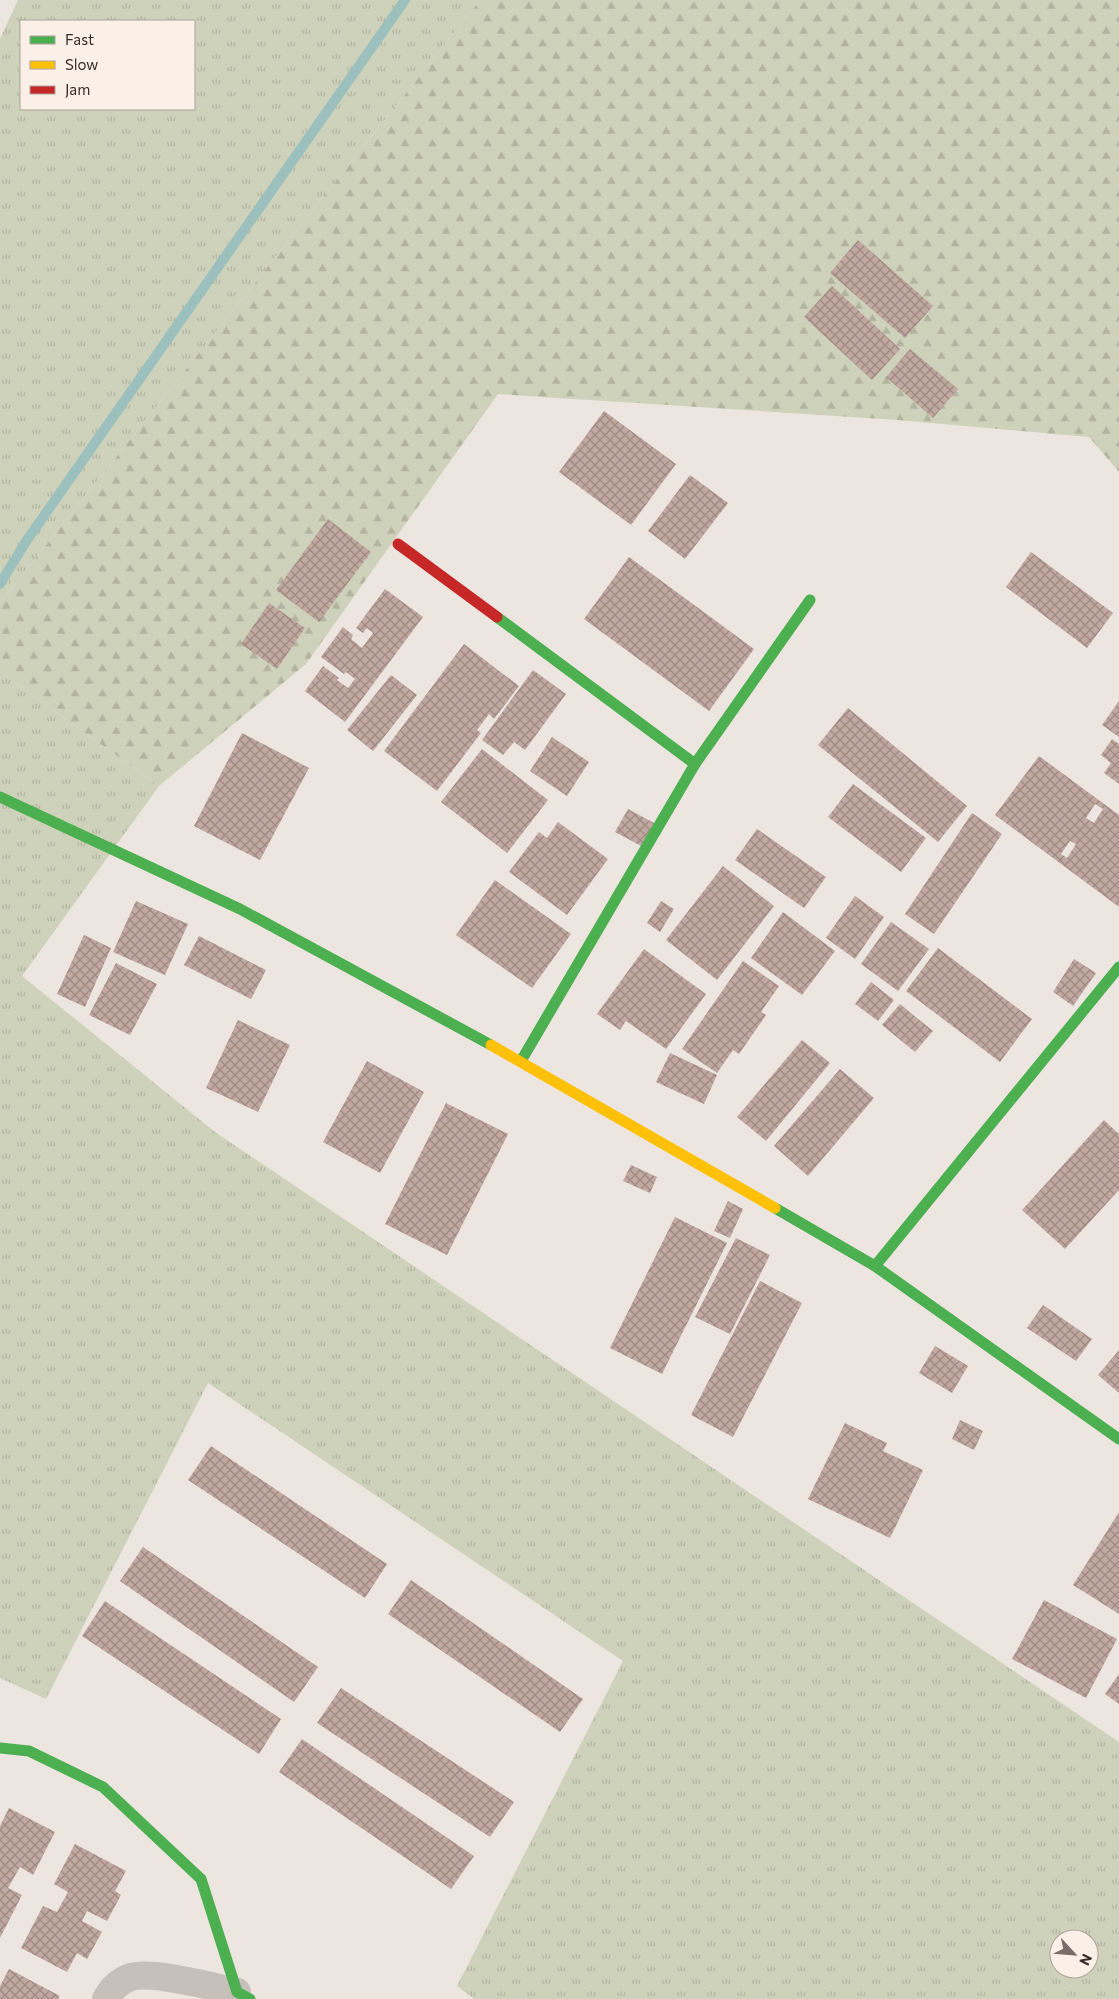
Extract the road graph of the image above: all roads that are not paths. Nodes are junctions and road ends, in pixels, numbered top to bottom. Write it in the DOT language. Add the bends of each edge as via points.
graph roads {
  1 [pos="398,544"];
  2 [pos="810,600"];
  3 [pos="695,764"];
  4 [pos="0,797"];
  5 [pos="1119,967"];
  6 [pos="520,1062"];
  7 [pos="875,1266"];
  8 [pos="1119,1440"];
  9 [pos="0,1748"];
  10 [pos="244,1996"];
  11 [pos="106,1999"];
  1 -- 3 [label="street"];
  2 -- 3 [label="street"];
  3 -- 6 [label="street"];
  4 -- 6 [label="street" via="240,910"];
  5 -- 7 [label="street"];
  6 -- 7 [label="street"];
  7 -- 8 [label="street"];
  9 -- 10 [label="street" via="29,1751 103,1787 201,1879"];
  10 -- 11 [label="street" via="145,1975 128,1978 113,1987"];
}
